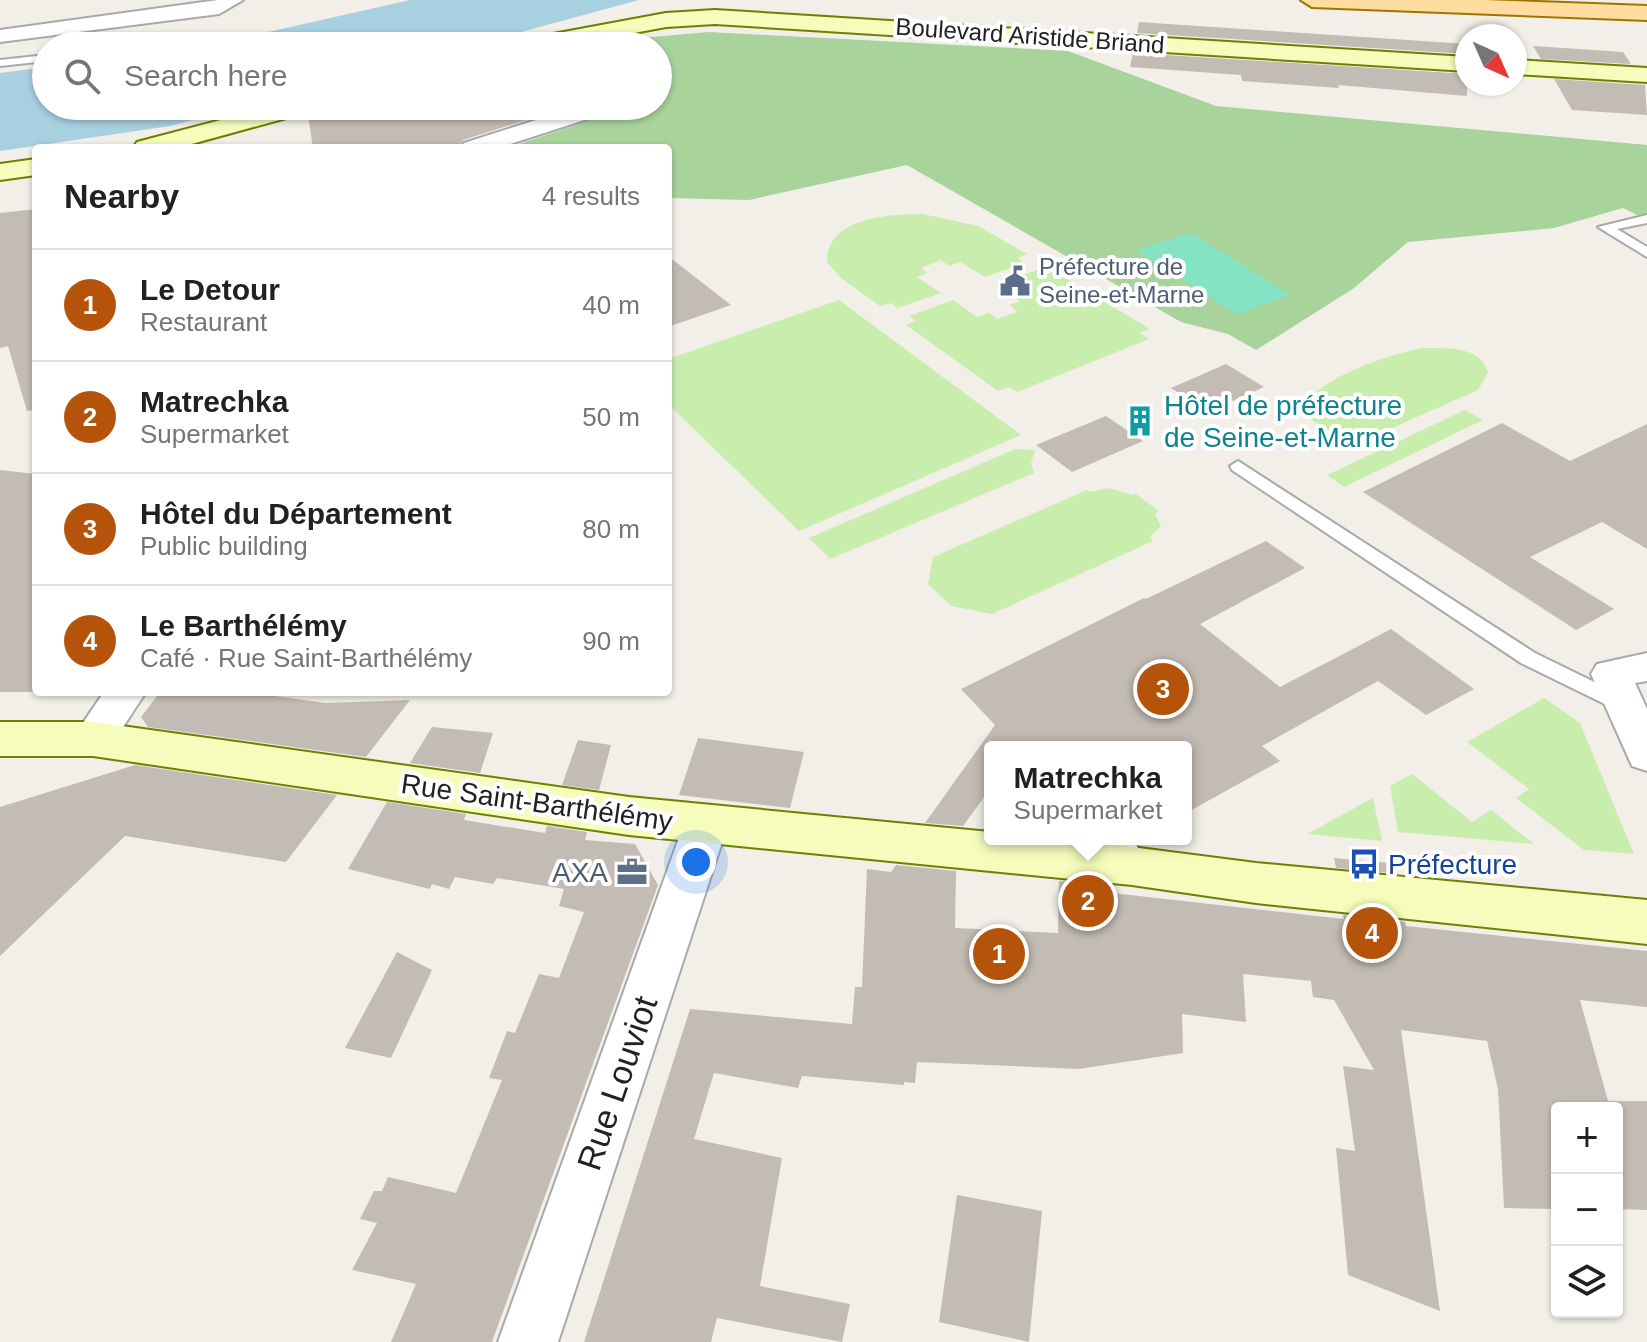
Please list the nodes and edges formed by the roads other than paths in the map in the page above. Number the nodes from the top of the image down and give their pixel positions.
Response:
1 (233, 0) edge
2 (692, 0) edge
3 (1312, 0) edge
4 (1510, 0) edge
5 (1647, 3) edge
6 (751, 9) edge
7 (1647, 13) edge
8 (593, 32) joint
9 (0, 36) edge
10 (32, 60) edge
11 (0, 63) edge
12 (1455, 63) edge
13 (1527, 68) edge
14 (1647, 75) edge
15 (251, 120) edge
16 (560, 120) edge
17 (161, 144) edge
18 (485, 144) edge
19 (32, 168) edge
20 (0, 172) edge
21 (1647, 219) edge
22 (1647, 253) edge
23 (1238, 466) dead end
24 (1647, 667) edge
25 (123, 696) edge
26 (1626, 706) junction
27 (0, 739) edge
28 (93, 739) junction
29 (1647, 755) edge
30 (706, 824) junction
31 (984, 842) edge
32 (1022, 845) edge
33 (1128, 852) edge
34 (1647, 922) edge
35 (528, 1342) edge

1 - 9 street
2 - 8 street
3 - 7 main road
4 - 5 main road
6 - 8 street, Boulevard Aristide Briand
6 - 12 street, Boulevard Aristide Briand
10 - 11 lane
13 - 14 street
15 - 17 street
16 - 18 street
19 - 20 street
21 - 22 lane
23 - 26 lane
24 - 26 street
25 - 28 street
26 - 29 street
27 - 28 street, Rue Saint-Barthélémy
28 - 30 street, Rue Saint-Barthélémy
30 - 31 street, Rue Saint-Barthélémy
30 - 35 street, Rue Louviot
32 - 33 street, Rue Saint-Barthélémy
33 - 34 street, Rue Saint-Barthélémy

